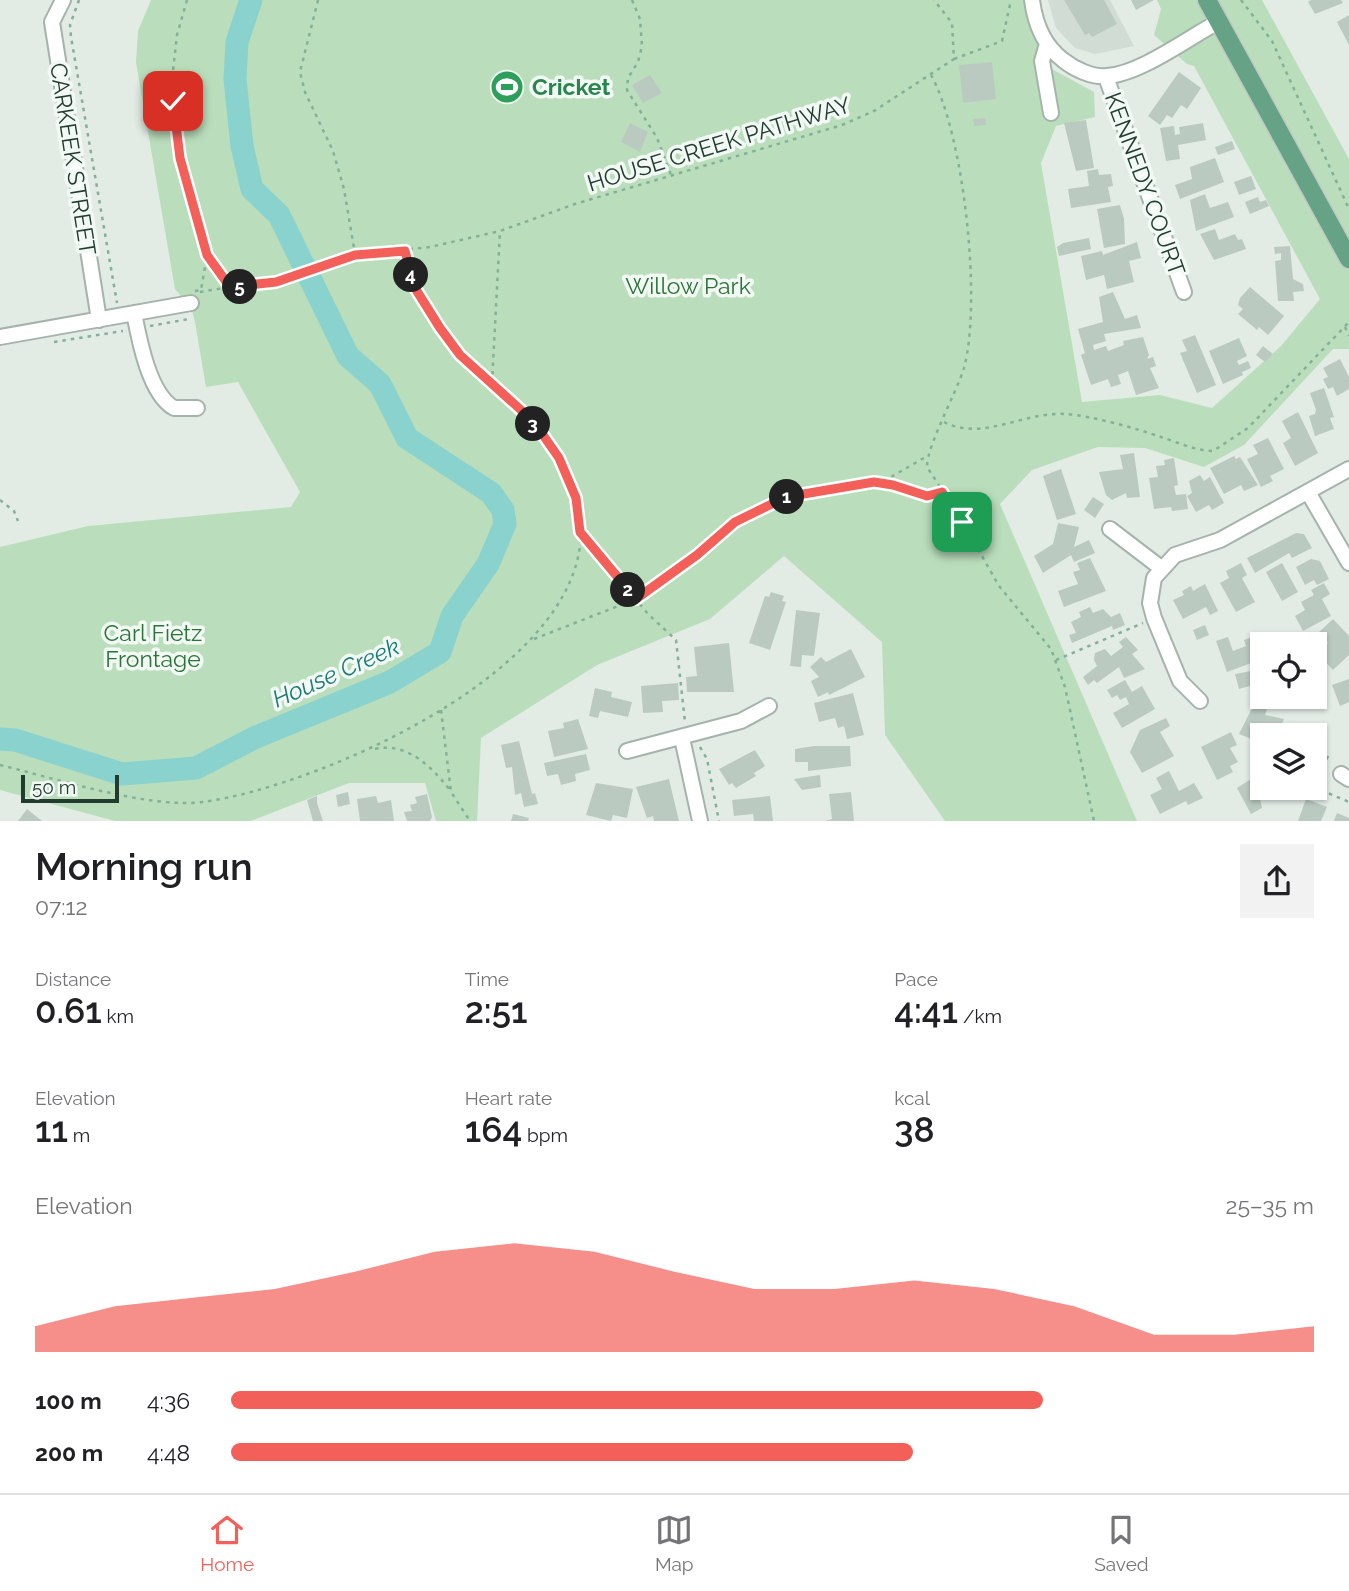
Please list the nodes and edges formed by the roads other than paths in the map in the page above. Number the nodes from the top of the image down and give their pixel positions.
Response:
1 (62, 0) edge
2 (1032, 0) edge
3 (1206, 0) edge
4 (1218, 22) junction
5 (1047, 44) junction
6 (1105, 77) junction
7 (1051, 113) dead end
8 (1349, 259) edge
9 (1184, 292) dead end
10 (191, 303) road end
11 (134, 313) junction
12 (99, 320) junction
13 (0, 337) edge
14 (197, 408) dead end
15 (1349, 469) edge
16 (1308, 492) junction
17 (1110, 529) dead end
18 (1349, 563) edge
19 (1161, 568) junction
20 (1200, 701) dead end
21 (769, 706) dead end
22 (688, 736) junction
23 (627, 751) dead end
24 (700, 821) edge

1 - 12 street, CARKEEK STREET
2 - 5 street
3 - 4 main road
4 - 6 street, KENNEDY COURT
4 - 8 main road
5 - 6 street, KENNEDY COURT
5 - 7 street
6 - 9 street, KENNEDY COURT
10 - 11 street
11 - 12 street
11 - 14 street
12 - 13 street
15 - 16 street
16 - 18 street
16 - 19 street
17 - 19 street
19 - 20 street
21 - 22 street
22 - 23 street
22 - 24 street

